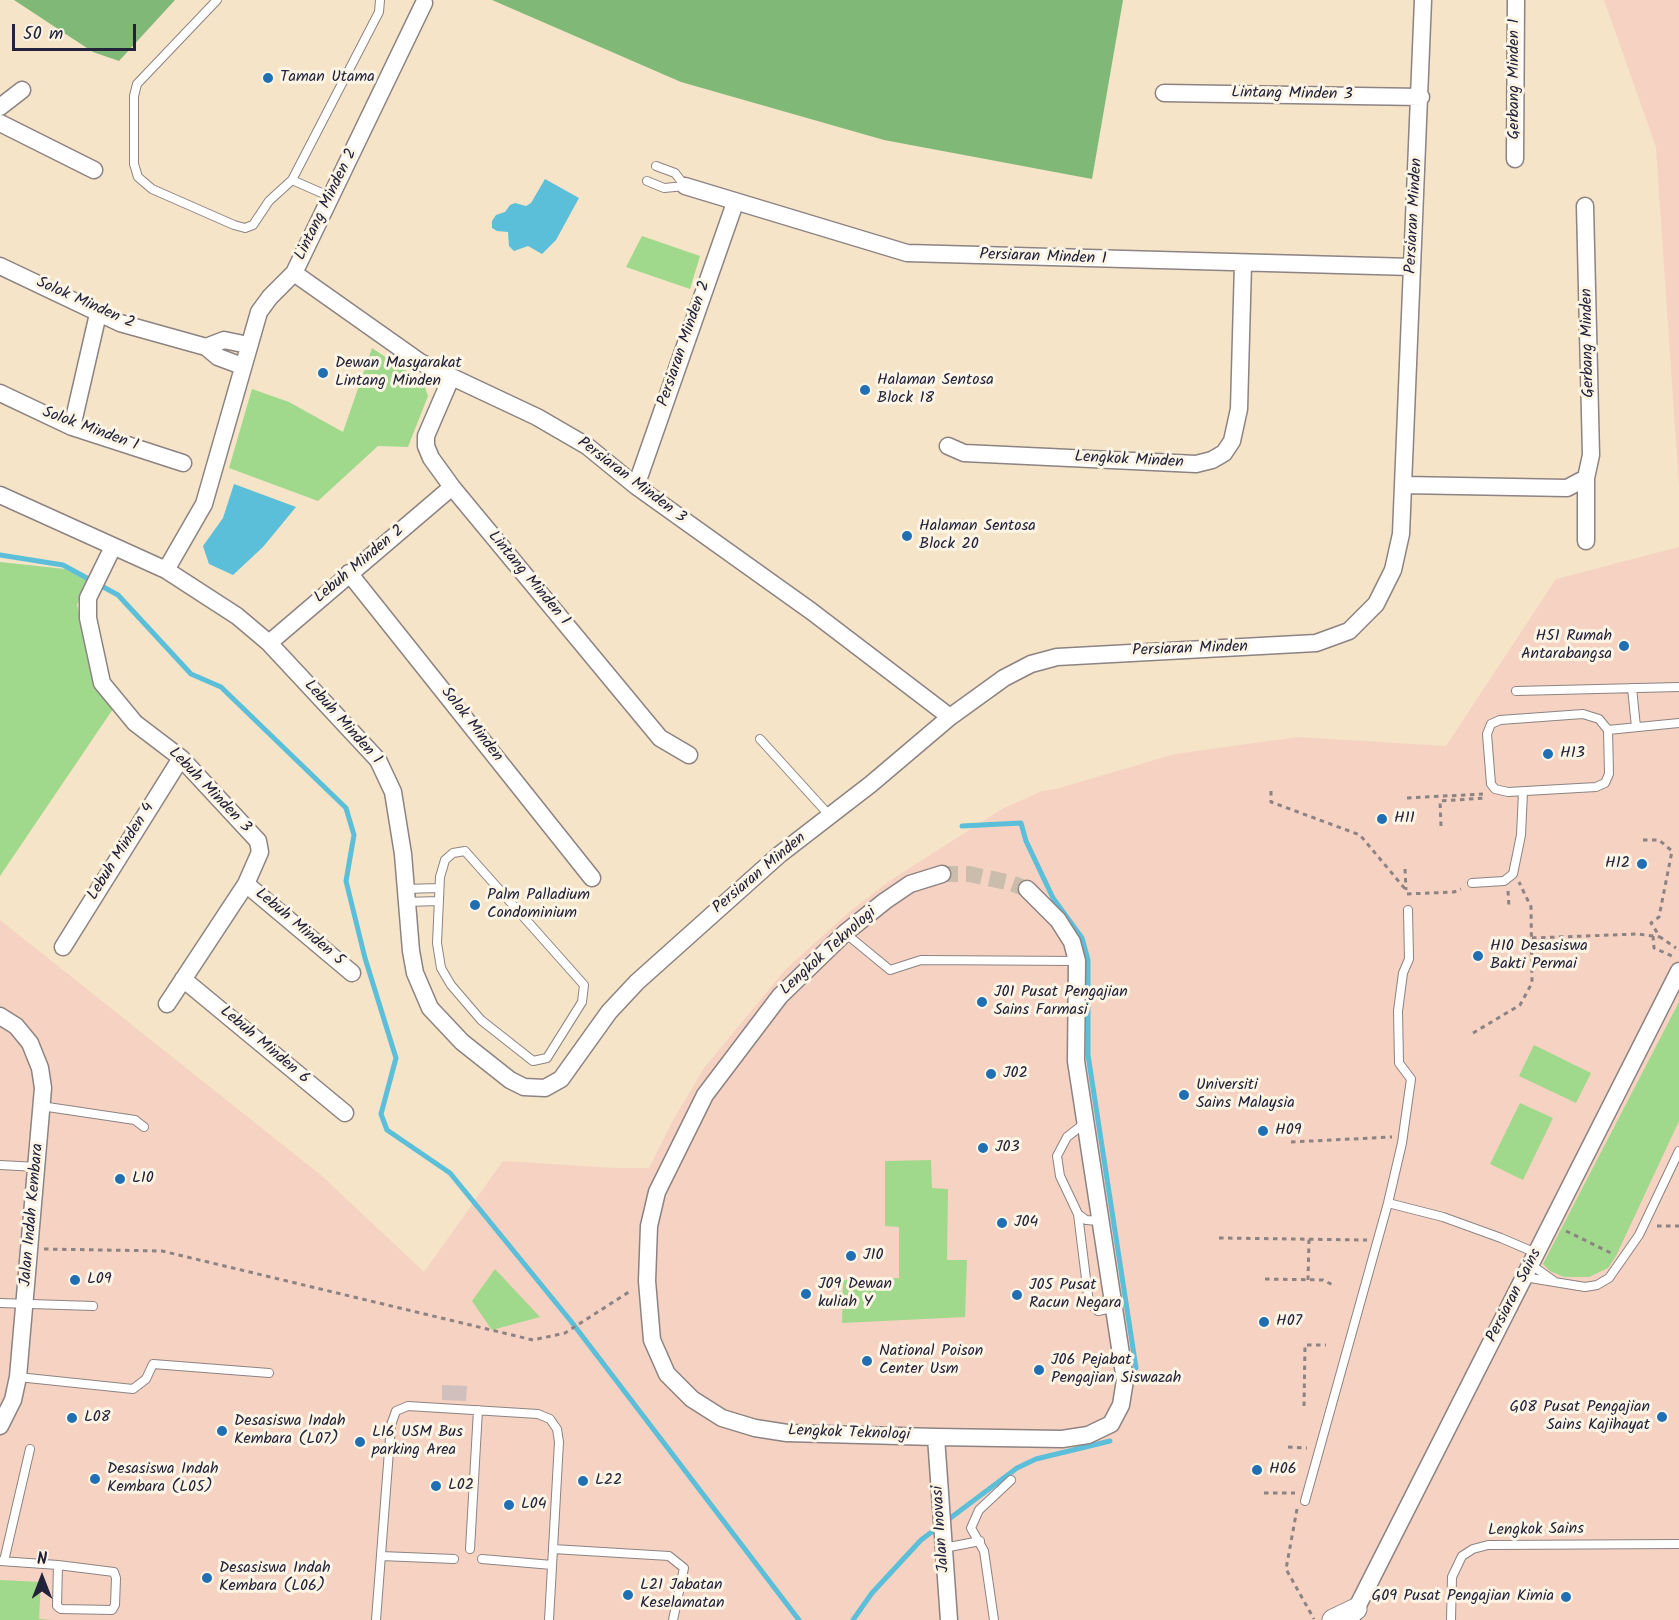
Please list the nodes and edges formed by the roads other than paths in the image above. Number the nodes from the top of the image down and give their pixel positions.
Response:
1 (217, 0) edge
2 (380, 0) edge
3 (1423, 0) edge
4 (1516, 0) edge
5 (424, 3) dead end
6 (22, 90) dead end
7 (1164, 93) dead end
8 (1420, 97) junction
9 (0, 107) edge
10 (0, 123) edge
11 (1515, 159) dead end
12 (656, 166) dead end
13 (94, 170) dead end
14 (292, 180) junction
15 (647, 181) dead end
16 (684, 186) junction
17 (331, 197) junction
18 (735, 203) junction
19 (1585, 206) dead end
20 (1243, 264) junction
21 (0, 266) edge
22 (1412, 267) junction
23 (294, 273) junction
24 (98, 314) junction
25 (248, 345) junction
26 (206, 347) junction
27 (242, 366) junction
28 (451, 378) junction
29 (0, 393) edge
30 (72, 427) junction
31 (948, 446) dead end
32 (183, 463) dead end
33 (1586, 478) junction
34 (1404, 485) junction
35 (636, 486) junction
36 (452, 487) junction
37 (0, 495) edge
38 (1586, 541) dead end
39 (110, 554) junction
40 (166, 570) junction
41 (349, 573) junction
42 (269, 643) junction
43 (1679, 687) edge
44 (1632, 688) junction
45 (1516, 691) dead end
46 (950, 717) junction
47 (1679, 723) edge
48 (1636, 727) junction
49 (1608, 730) junction
50 (760, 739) dead end
51 (690, 755) dead end
52 (181, 758) junction
53 (1523, 792) junction
54 (830, 816) junction
55 (942, 874) tunnel mouth
56 (592, 878) dead end
57 (1472, 883) road end
58 (246, 884) junction
59 (438, 888) junction
60 (1027, 889) tunnel mouth
61 (406, 896) junction
62 (438, 901) junction
63 (1408, 910) road end
64 (845, 933) junction
65 (63, 947) dead end
66 (1077, 961) junction
67 (1675, 964) edge
68 (352, 973) dead end
69 (183, 979) junction
70 (167, 1004) dead end
71 (0, 1016) edge
72 (545, 1088) joint
73 (41, 1106) junction
74 (345, 1113) dead end
75 (1085, 1122) junction
76 (144, 1127) dead end
77 (1679, 1151) edge
78 (0, 1165) edge
79 (37, 1167) junction
80 (1388, 1203) junction
81 (1078, 1215) junction
82 (1099, 1221) junction
83 (1530, 1265) junction
84 (1557, 1283) junction
85 (26, 1302) junction
86 (0, 1303) edge
87 (93, 1306) dead end
88 (1113, 1308) junction
89 (269, 1373) dead end
90 (18, 1377) junction
91 (478, 1410) junction
92 (0, 1426) edge
93 (936, 1437) junction
94 (30, 1449) dead end
95 (1011, 1480) dead end
96 (1305, 1502) road end
97 (944, 1542) junction
98 (980, 1542) junction
99 (1679, 1544) edge
100 (553, 1549) junction
101 (470, 1550) dead end
102 (381, 1556) junction
103 (454, 1559) dead end
104 (482, 1559) dead end
105 (2, 1561) edge
106 (57, 1565) junction
107 (552, 1565) junction
108 (1353, 1615) edge
109 (376, 1620) edge
110 (549, 1620) edge
111 (673, 1620) edge
112 (949, 1620) edge
113 (994, 1620) edge
114 (1333, 1620) edge
115 (1451, 1620) edge

1 - 14 lane
2 - 14 lane
3 - 8 street, Persiaran Minden
4 - 11 street, Gerbang Minden 1
5 - 17 street, Lintang Minden 2
6 - 9 street
7 - 8 street, Lintang Minden 3
8 - 22 street, Persiaran Minden
10 - 13 street
12 - 16 lane
14 - 17 lane
15 - 16 lane
16 - 18 street, Persiaran Minden 1
17 - 23 street, Lintang Minden 2
18 - 20 street, Persiaran Minden 1
18 - 35 street, Persiaran Minden 2
19 - 33 street, Gerbang Minden
20 - 22 street, Persiaran Minden 1
20 - 31 street, Lengkok Minden
21 - 24 street, Solok Minden 2
22 - 34 street, Persiaran Minden
23 - 25 street, Lintang Minden 2
23 - 28 street, Persiaran Minden 3
24 - 26 street, Solok Minden 2
24 - 30 street
25 - 26 street, Solok Minden 2
25 - 27 street, Lintang Minden 2
26 - 27 street, Solok Minden 2
27 - 40 street, Lintang Minden 2
28 - 35 street, Persiaran Minden 3
28 - 36 street, Lintang Minden 1
29 - 30 street, Solok Minden 1
30 - 32 street, Solok Minden 1
33 - 34 street
33 - 38 street, Gerbang Minden
34 - 46 street, Persiaran Minden
35 - 46 street, Persiaran Minden 3
36 - 41 street, Lebuh Minden 2
36 - 51 street, Lintang Minden 1
37 - 39 street, Lebuh Minden 1
39 - 40 street, Lebuh Minden 1
39 - 52 street, Lebuh Minden 3
40 - 42 street, Lebuh Minden 1
41 - 42 street, Lebuh Minden 2
41 - 56 street, Solok Minden
42 - 61 street, Lebuh Minden 1
43 - 44 lane
44 - 45 lane
44 - 48 lane
46 - 54 street, Persiaran Minden
47 - 48 lane
48 - 49 lane
49 - 53 lane
49 - 53 lane
50 - 54 lane
52 - 58 street, Lebuh Minden 3
52 - 65 street, Lebuh Minden 4
53 - 57 lane
54 - 72 street, Persiaran Minden
55 - 64 street, Lengkok Teknologi
58 - 68 street, Lebuh Minden 5
58 - 69 street, Lebuh Minden 3
59 - 61 lane
59 - 62 lane
59 - 62 lane
60 - 66 street, Lengkok Teknologi
61 - 62 lane
61 - 72 street, Lebuh Minden 1
63 - 80 lane
64 - 66 lane
64 - 93 street, Lengkok Teknologi
66 - 75 street, Lengkok Teknologi
67 - 83 street, Persiaran Sains
69 - 70 street, Lebuh Minden 3
69 - 74 street, Lebuh Minden 6
71 - 73 street, Jalan Indah Kembara
73 - 76 lane
73 - 79 street, Jalan Indah Kembara
75 - 81 lane
75 - 82 street, Lengkok Teknologi
77 - 84 lane
78 - 79 lane
79 - 85 street, Jalan Indah Kembara
80 - 83 lane
80 - 96 lane
81 - 82 lane
81 - 88 lane
82 - 88 street, Lengkok Teknologi
83 - 84 lane
83 - 84 lane
83 - 108 street, Persiaran Sains
85 - 86 lane
85 - 87 lane
85 - 90 street, Jalan Indah Kembara
88 - 93 street, Lengkok Teknologi
89 - 90 lane
90 - 92 street, Jalan Indah Kembara
91 - 100 lane
91 - 101 lane
91 - 102 lane
93 - 97 street, Jalan Inovasi
94 - 105 lane
95 - 98 lane
97 - 98 lane
97 - 112 street, Jalan Inovasi
98 - 113 lane
99 - 115 lane, Lengkok Sains
100 - 107 lane
100 - 111 lane
102 - 103 lane
102 - 109 lane
104 - 107 lane
105 - 106 lane
106 - 106 lane
107 - 110 lane
108 - 114 street

